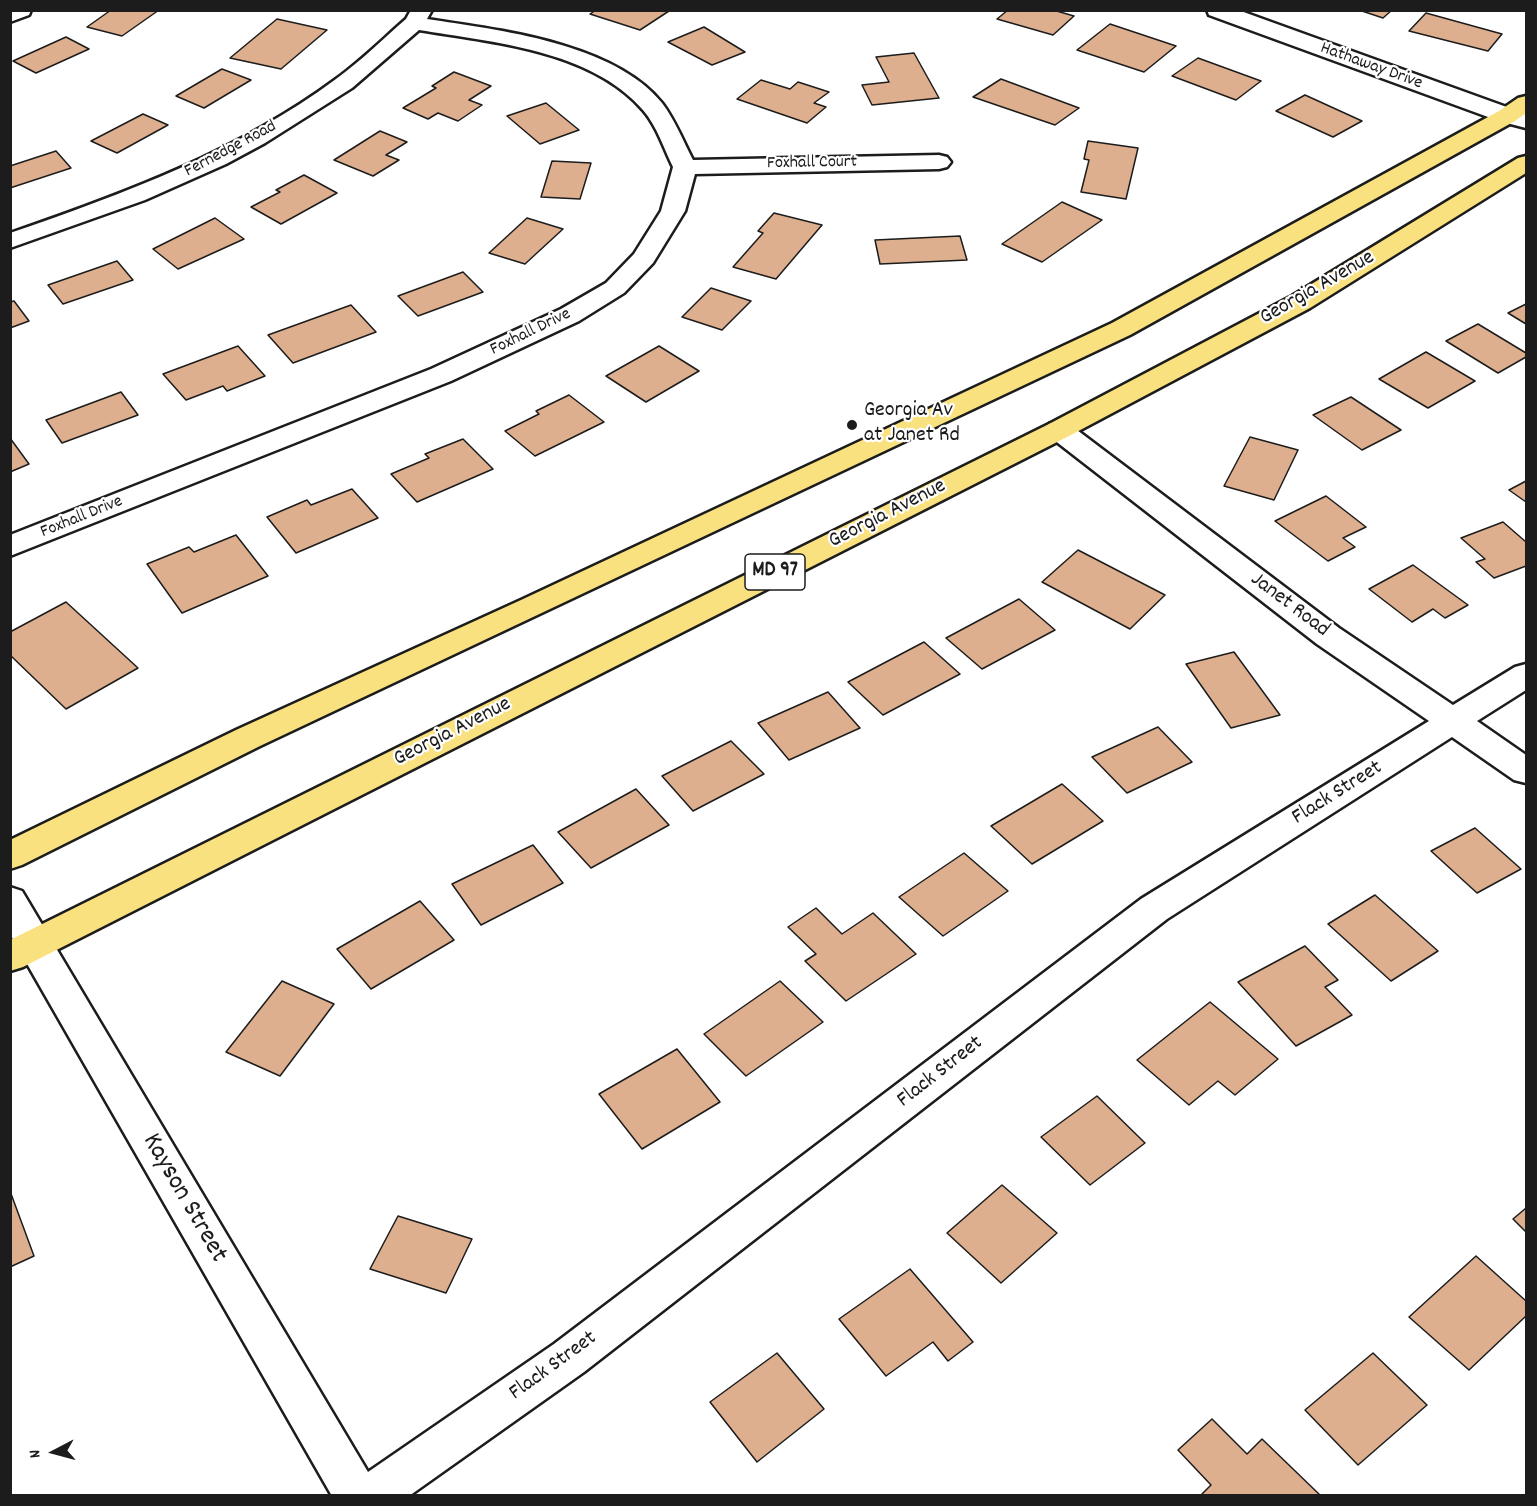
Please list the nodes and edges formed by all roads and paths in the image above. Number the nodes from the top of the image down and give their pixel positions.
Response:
1 (21, 10) edge
2 (1217, 10) edge
3 (10, 16) edge
4 (418, 17) edge
5 (1520, 114) edge
6 (939, 162) dead end
7 (1527, 163) edge
8 (685, 167) junction
9 (10, 241) edge
10 (1059, 429) junction
11 (10, 546) edge
12 (1527, 675) edge
13 (1453, 722) junction
14 (1527, 771) edge
15 (10, 856) edge
16 (10, 901) edge
17 (22, 951) edge
18 (357, 1496) edge
19 (371, 1496) edge

1 - 3 street
2 - 5 street, Hathaway Drive
4 - 8 street
4 - 9 street, Fernedge Road
5 - 15 main road
6 - 8 street, Foxhall Court
7 - 10 main road, Georgia Avenue / MD 97
8 - 11 street, Foxhall Drive
10 - 13 street, Janet Road
10 - 17 main road, Georgia Avenue / MD 97
12 - 13 street, Flack Street
13 - 14 street, Janet Road
13 - 19 street, Flack Street
16 - 17 street, Kayson Street
17 - 18 street, Kayson Street

